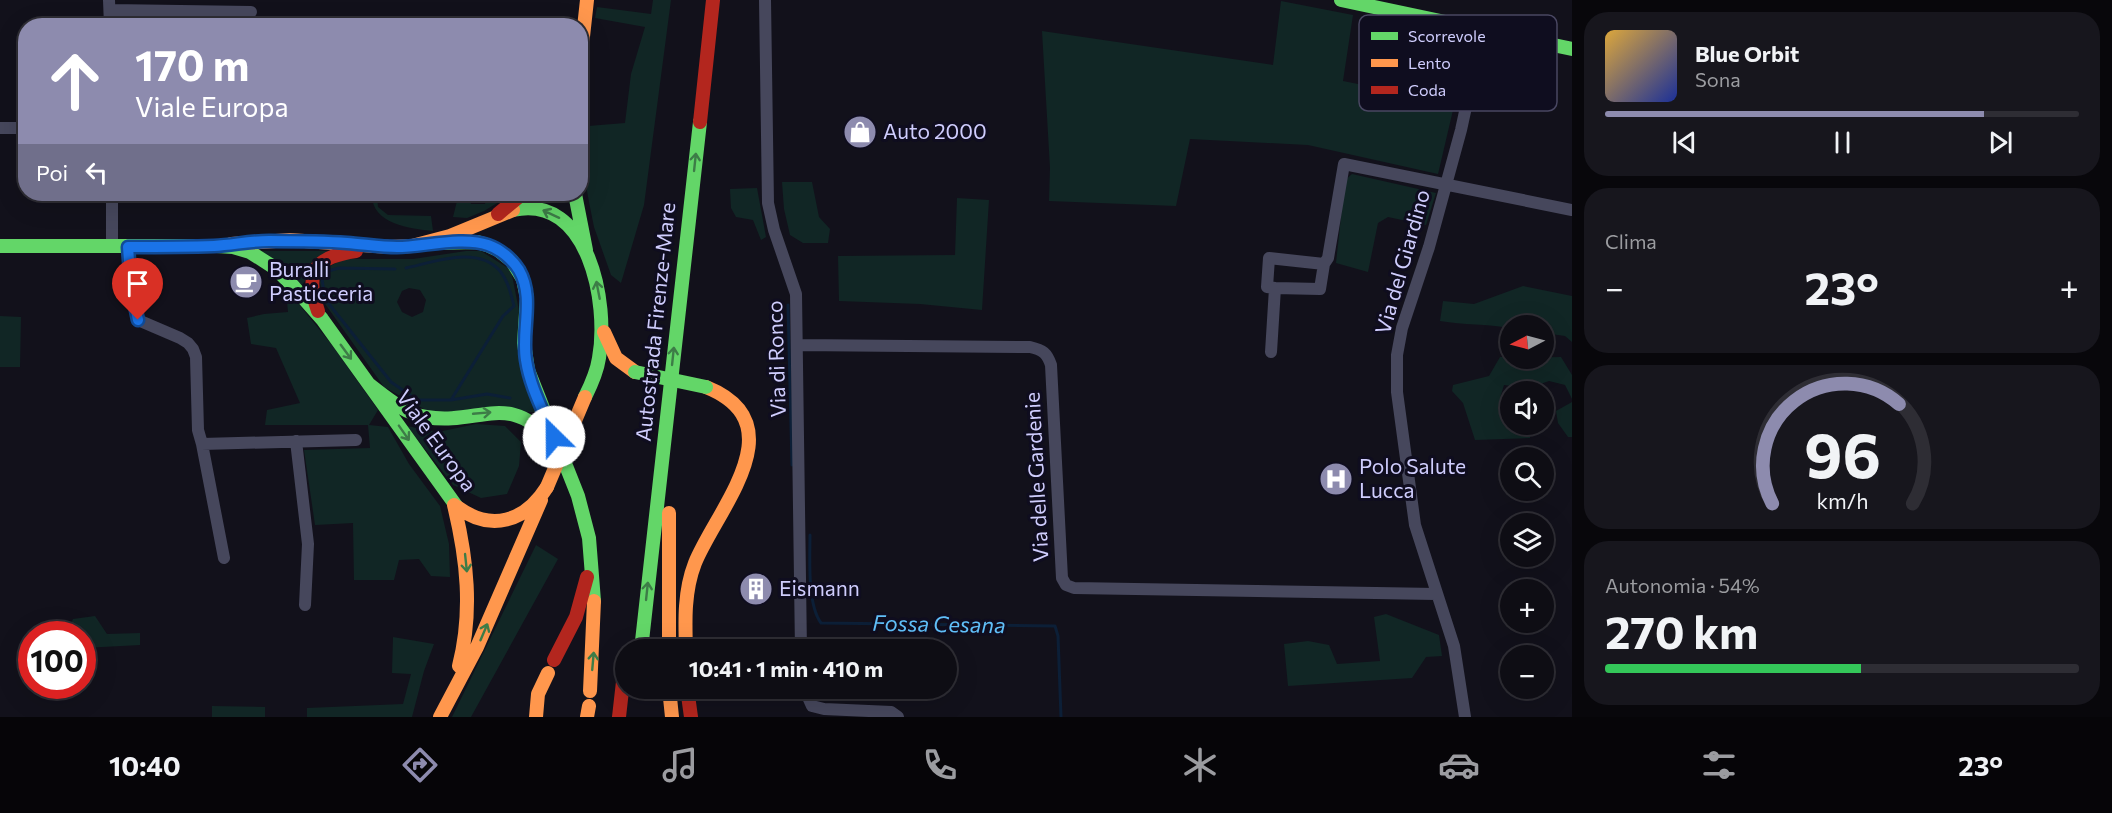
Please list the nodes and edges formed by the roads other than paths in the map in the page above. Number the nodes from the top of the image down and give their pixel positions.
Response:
1 (587, 0) edge
2 (713, 0) edge
3 (765, 0) edge
4 (1346, 0) edge
5 (110, 5) edge
6 (251, 12) dead end
7 (1416, 15) edge
8 (585, 18) edge
9 (1557, 46) edge
10 (1572, 49) edge
11 (1465, 111) edge
12 (0, 128) edge
13 (18, 128) edge
14 (1446, 184) junction
15 (112, 201) edge
16 (514, 201) edge
17 (576, 201) edge
18 (1572, 210) edge
19 (498, 214) junction
20 (431, 243) junction
21 (0, 246) edge
22 (217, 246) junction
23 (112, 247) junction
24 (128, 247) junction
25 (390, 247) junction
26 (587, 255) junction
27 (1324, 264) junction
28 (1275, 288) junction
29 (322, 319) junction
30 (602, 327) junction
31 (798, 345) junction
32 (1271, 352) dead end
33 (658, 364) dead end
34 (635, 372) junction
35 (370, 385) junction
36 (655, 387) dead end
37 (588, 392) junction
38 (669, 398) junction
39 (356, 440) dead end
40 (296, 441) junction
41 (202, 444) junction
42 (570, 474) junction
43 (545, 490) junction
44 (454, 506) junction
45 (224, 558) dead end
46 (591, 561) junction
47 (1436, 594) junction
48 (305, 605) dead end
49 (642, 639) edge
50 (669, 639) edge
51 (686, 639) edge
52 (801, 639) edge
53 (554, 660) dead end
54 (548, 673) dead end
55 (590, 692) dead end
56 (621, 699) edge
57 (670, 699) edge
58 (689, 699) edge
59 (809, 699) edge
60 (447, 703) junction
61 (440, 717) edge
62 (537, 717) edge
63 (619, 717) edge
64 (672, 717) edge
65 (691, 717) edge
66 (898, 717) edge
67 (1465, 717) edge

1 - 8 main road
38 -> 2 main road, Autostrada Firenze-Mare
3 - 31 street, Via di Ronco
4 - 7 main road
5 - 6 street
9 - 10 main road
11 - 14 street, Via del Giardino
12 - 13 street
14 - 18 street
14 - 27 street
14 - 47 street, Via del Giardino
15 - 23 street
16 - 19 main road, Viale Europa
17 - 26 main road, Viale Europa
19 - 20 main road, Viale Europa
26 -> 19 main road, Viale Europa
20 - 25 main road, Viale Europa
20 - 42 main road
21 - 23 main road, Viale Europa
22 - 24 main road, Viale Europa
22 - 25 main road, Viale Europa
22 - 29 main road, Viale Europa
23 - 24 main road, Viale Europa
24 - 41 street
25 - 29 main road, Viale Europa
30 -> 26 main road, Viale Europa
27 - 28 street
27 - 28 street
28 - 32 street
29 -> 35 main road, Viale Europa
30 - 34 main road
30 - 37 main road, Viale Europa
31 - 47 street, Via delle Gardenie
31 - 52 street, Via di Ronco
33 - 36 main road, Autostrada Firenze-Mare
34 - 37 main road
34 - 51 main road, bridge
35 -> 42 main road
35 -> 44 main road, Viale Europa
37 - 43 main road, Viale Europa, bridge
49 -> 38 main road, Autostrada Firenze-Mare
38 - 50 main road
39 - 40 street
40 - 41 street
40 - 48 street
41 - 45 street
42 - 46 main road
43 - 44 main road, Viale Europa
60 -> 43 main road
44 -> 60 main road
46 - 53 main road
55 -> 46 main road
47 - 67 street, Via del Giardino
54 - 62 main road
56 - 63 main road
57 - 64 main road
58 - 65 main road
59 - 66 street
60 - 61 main road

